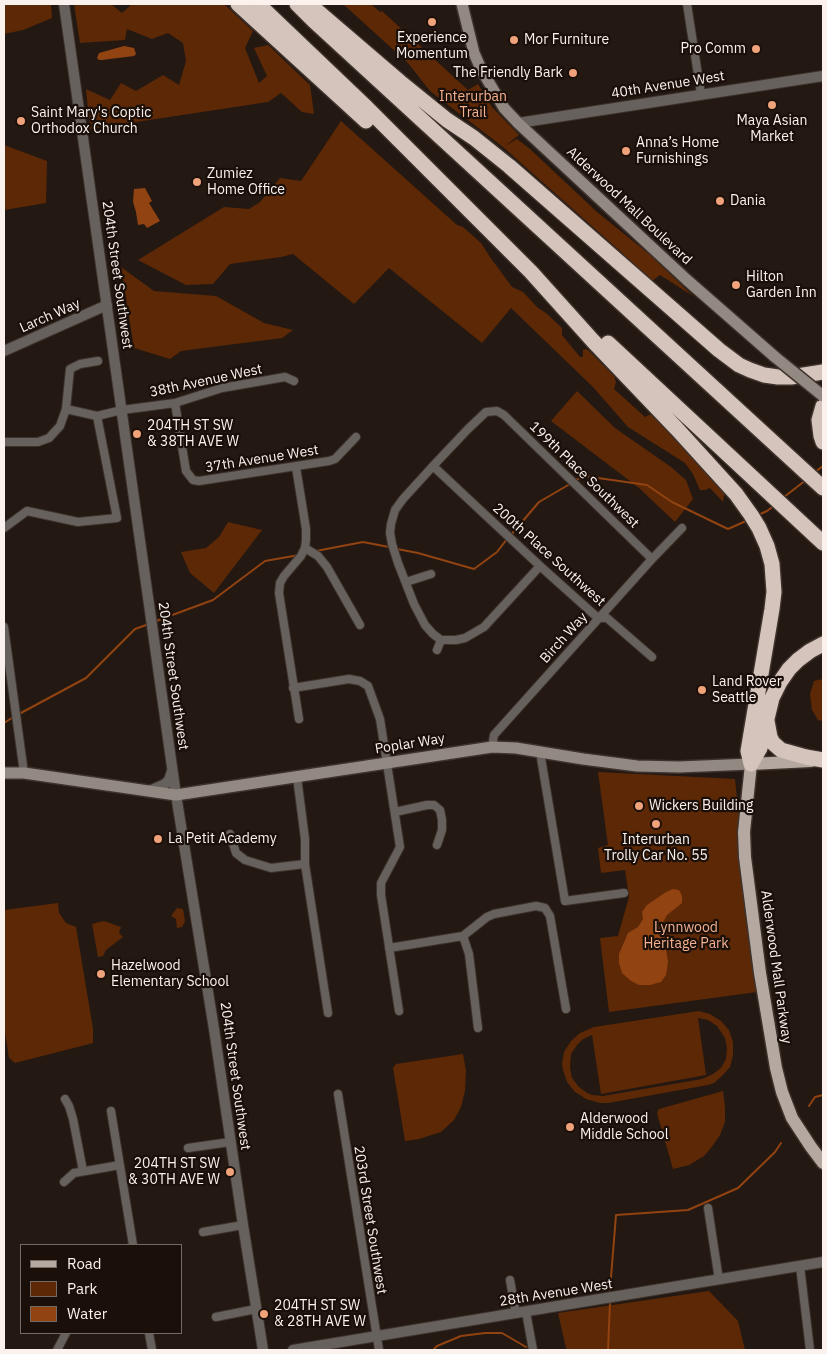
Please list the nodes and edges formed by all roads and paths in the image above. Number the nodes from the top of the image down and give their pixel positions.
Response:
1 (64, 4) edge
2 (238, 4) edge
3 (258, 4) edge
4 (283, 4) edge
5 (297, 4) edge
6 (309, 4) edge
7 (462, 4) edge
8 (687, 4) edge
9 (313, 20) junction
10 (823, 76) edge
11 (701, 94) junction
12 (518, 123) junction
13 (531, 272) junction
14 (108, 306) junction
15 (4, 351) edge
16 (98, 361) dead end
17 (823, 372) edge
18 (294, 381) dead end
19 (823, 396) edge
20 (175, 403) junction
21 (823, 406) edge
22 (66, 409) junction
23 (122, 410) junction
24 (97, 416) junction
25 (356, 437) dead end
26 (4, 442) edge
27 (823, 442) edge
28 (433, 466) junction
29 (296, 467) junction
30 (823, 488) edge
31 (5, 524) edge
32 (682, 528) dead end
33 (823, 543) edge
34 (305, 548) junction
35 (652, 559) junction
36 (540, 566) junction
37 (431, 574) dead end
38 (406, 582) junction
39 (598, 618) junction
40 (360, 625) dead end
41 (4, 627) edge
42 (441, 640) junction
43 (823, 644) edge
44 (437, 650) dead end
45 (652, 657) dead end
46 (293, 688) junction
47 (299, 720) dead end
48 (766, 720) junction
49 (492, 747) junction
50 (540, 752) junction
51 (823, 760) edge
52 (388, 763) junction
53 (751, 764) junction
54 (173, 770) junction
55 (4, 773) edge
56 (24, 774) junction
57 (297, 777) junction
58 (149, 791) junction
59 (176, 795) junction
60 (395, 812) junction
61 (230, 834) dead end
62 (437, 845) dead end
63 (305, 864) junction
64 (624, 893) dead end
65 (463, 936) junction
66 (389, 948) junction
67 (566, 1009) dead end
68 (398, 1011) dead end
69 (328, 1013) dead end
70 (478, 1028) dead end
71 (338, 1094) dead end
72 (65, 1099) dead end
73 (111, 1111) dead end
74 (230, 1142) junction
75 (188, 1148) dead end
76 (823, 1163) edge
77 (120, 1165) junction
78 (83, 1171) junction
79 (64, 1182) dead end
80 (708, 1208) dead end
81 (243, 1225) junction
82 (203, 1232) dead end
83 (133, 1244) edge
84 (823, 1262) edge
85 (800, 1266) junction
86 (510, 1280) dead end
87 (719, 1280) junction
88 (256, 1310) junction
89 (521, 1313) junction
90 (216, 1317) dead end
91 (65, 1334) edge
92 (149, 1334) edge
93 (376, 1336) junction
94 (57, 1350) edge
95 (152, 1350) edge
96 (263, 1350) edge
97 (293, 1350) edge
98 (378, 1350) edge
99 (532, 1350) edge
100 (810, 1350) edge

1 - 14 street, 204th Street Southwest
2 - 13 highway
3 - 13 highway
4 - 9 highway
5 - 9 highway
6 - 17 highway
7 - 12 main road, Alderwood Mall Boulevard
8 - 11 street
9 - 30 highway
10 - 11 street, 40th Avenue West
11 - 12 street, 40th Avenue West
12 - 19 main road, Alderwood Mall Boulevard, bridge
13 - 33 highway
13 - 53 highway
14 - 15 street, Larch Way
14 - 23 street, 204th Street Southwest
16 - 22 street
18 - 20 street, 38th Avenue West
20 - 23 street, 38th Avenue West
20 - 29 street, 37th Avenue West
21 - 27 highway
22 - 24 street
22 - 26 street
23 - 24 street, 38th Avenue West
23 - 54 street, 204th Street Southwest
24 - 31 street
25 - 29 street, 37th Avenue West
28 - 35 street, 199th Place Southwest
28 - 36 street, 200th Place Southwest
28 - 38 street
29 - 34 street
32 - 35 street, Birch Way
34 - 40 street
34 - 46 street
35 - 39 street, Birch Way
36 - 39 street, 200th Place Southwest
36 - 42 street
37 - 38 street
38 - 42 street
39 - 45 street, 200th Place Southwest
39 - 49 street, Birch Way
41 - 56 street
42 - 44 street
43 - 48 highway
46 - 47 street
46 - 52 street
48 - 51 highway
48 - 53 highway
49 - 50 main road, Poplar Way
49 - 52 main road, Poplar Way
50 - 53 main road, Poplar Way
50 - 64 street
51 - 53 main road, Poplar Way
52 - 57 main road, Poplar Way
52 - 60 street
53 - 76 main road, Alderwood Mall Parkway
54 - 58 street
54 - 59 street, 204th Street Southwest
55 - 56 main road, Poplar Way
56 - 58 main road, Poplar Way
57 - 59 main road, Poplar Way
57 - 63 street
58 - 59 main road, Poplar Way
59 - 74 street, 204th Street Southwest
60 - 62 street
60 - 66 street
61 - 63 street
63 - 69 street
65 - 66 street
65 - 67 street
65 - 70 street
66 - 68 street
71 - 93 street, 203rd Street Southwest
72 - 78 street
73 - 77 street
74 - 75 street
74 - 81 street, 204th Street Southwest
77 - 78 street
77 - 83 street
78 - 79 street
80 - 87 street
81 - 82 street
81 - 88 street, 204th Street Southwest
84 - 85 street, 28th Avenue West
85 - 87 street, 28th Avenue West
85 - 100 street
86 - 89 street
87 - 89 street, 28th Avenue West
88 - 90 street
88 - 96 street, 204th Street Southwest
89 - 93 street, 28th Avenue West
89 - 99 street
91 - 94 street
92 - 95 street
93 - 97 street, 28th Avenue West
93 - 98 street, 203rd Street Southwest

